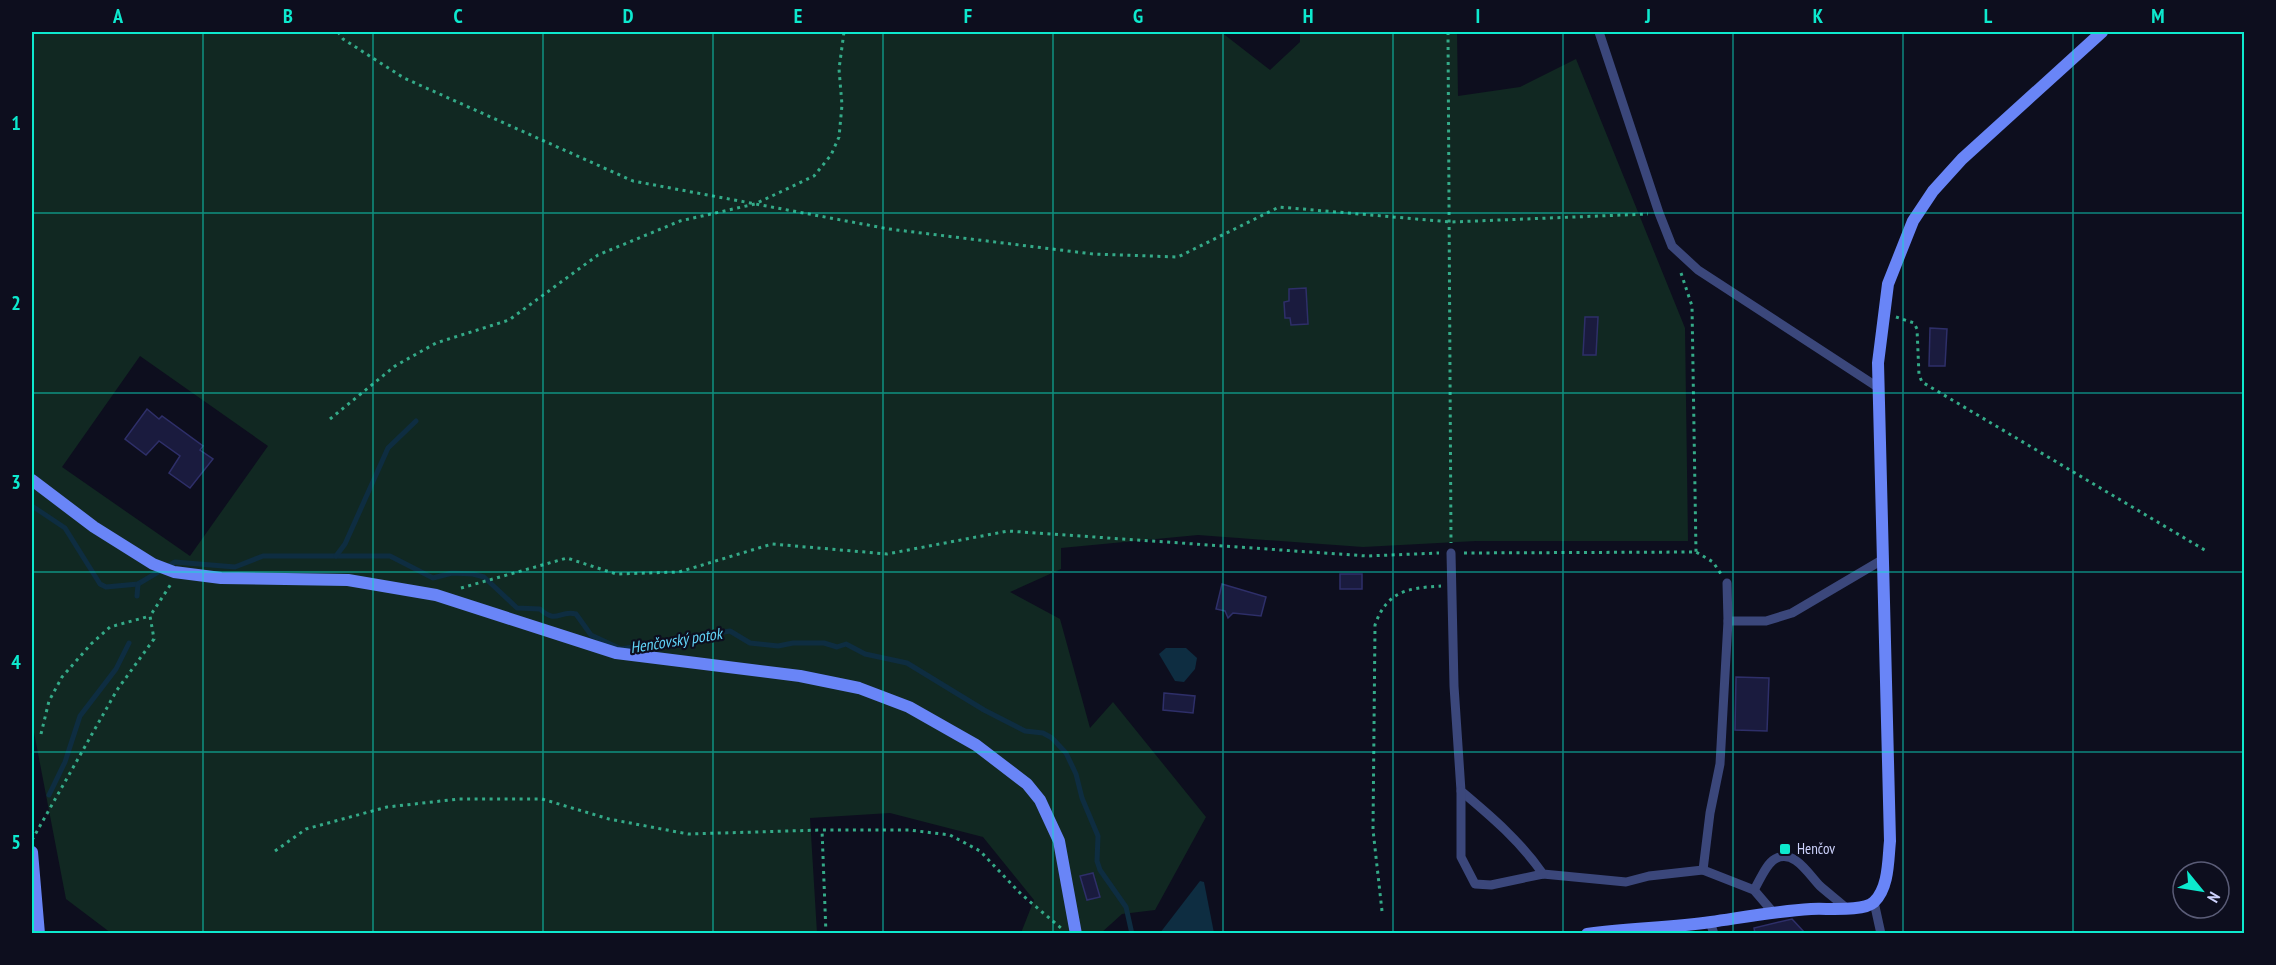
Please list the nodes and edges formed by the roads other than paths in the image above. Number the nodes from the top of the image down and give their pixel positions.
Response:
1 (1599, 32) edge
2 (2102, 32) edge
3 (1880, 388) junction
4 (32, 480) edge
5 (1451, 553) road end
6 (1882, 560) junction
7 (1727, 583) road end
8 (1728, 621) junction
9 (1461, 791) junction
10 (32, 852) edge
11 (1703, 870) junction
12 (1543, 874) junction
13 (1754, 890) junction
14 (1874, 902) junction
15 (1845, 907) junction
16 (1772, 911) junction
17 (39, 928) edge
18 (1712, 928) edge
19 (1076, 933) edge
20 (1587, 933) edge
21 (1881, 933) edge

1 - 3 lane
2 - 3 street
3 - 6 street
4 - 19 street
5 - 9 lane
6 - 8 lane
6 - 14 street
7 - 8 lane
8 - 11 lane
9 - 12 lane
9 - 12 lane
10 - 17 street
11 - 12 lane
11 - 13 lane
13 - 15 lane
13 - 16 lane
14 - 15 street
14 - 21 lane
15 - 16 street
16 - 18 street
18 - 20 street

